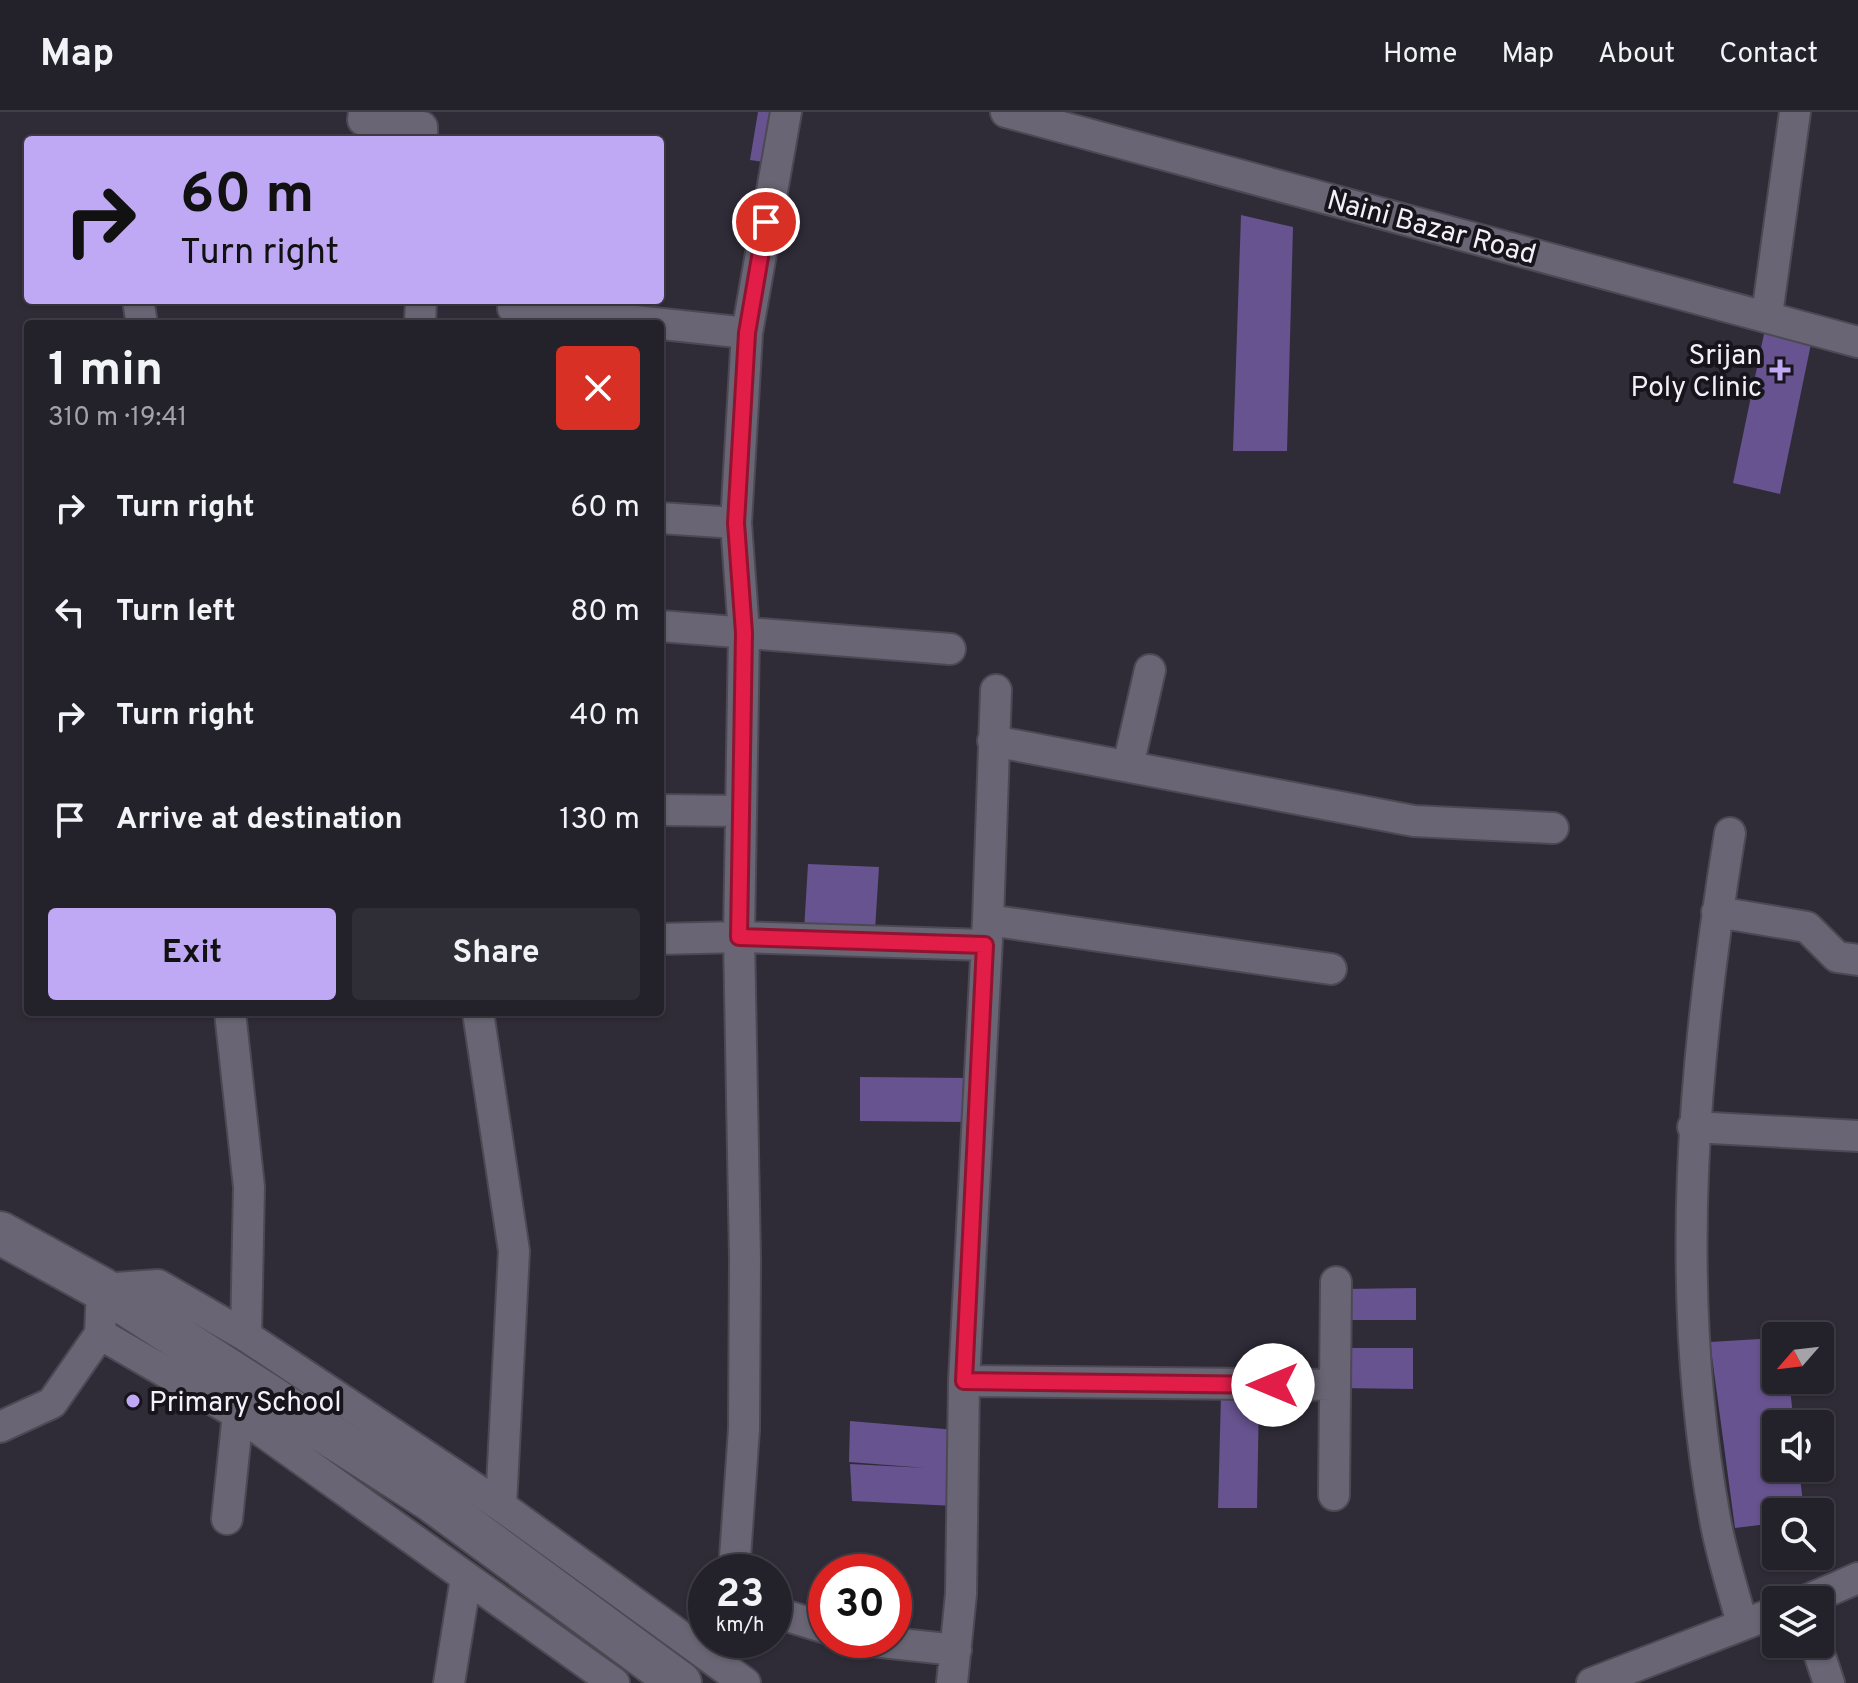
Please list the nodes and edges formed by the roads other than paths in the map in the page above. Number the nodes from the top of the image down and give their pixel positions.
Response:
1 (364, 112) edge
2 (786, 112) edge
3 (1006, 112) edge
4 (1795, 112) edge
5 (422, 136) edge
6 (513, 308) dead end
7 (1767, 315) junction
8 (625, 320) edge
9 (664, 324) edge
10 (747, 333) junction
11 (1858, 342) edge
12 (664, 518) edge
13 (736, 523) junction
14 (664, 626) edge
15 (744, 633) junction
16 (950, 649) dead end
17 (1150, 670) dead end
18 (996, 690) dead end
19 (993, 741) junction
20 (1128, 766) junction
21 (664, 810) edge
22 (741, 811) junction
23 (1553, 828) dead end
24 (1730, 833) dead end
25 (1717, 912) junction
26 (987, 932) junction
27 (739, 937) junction
28 (664, 939) edge
29 (1858, 960) edge
30 (1331, 969) dead end
31 (230, 1016) edge
32 (479, 1016) edge
33 (1693, 1127) junction
34 (1858, 1136) edge
35 (0, 1233) edge
36 (1336, 1282) dead end
37 (102, 1289) junction
38 (100, 1334) junction
39 (246, 1336) junction
40 (964, 1381) junction
41 (1335, 1385) junction
42 (238, 1414) junction
43 (0, 1427) edge
44 (1334, 1495) dead end
45 (501, 1506) junction
46 (227, 1519) dead end
47 (735, 1554) edge
48 (466, 1578) junction
49 (1858, 1578) edge
50 (1834, 1588) edge
51 (1762, 1617) edge
52 (1742, 1624) junction
53 (912, 1645) edge
54 (956, 1650) junction
55 (1821, 1658) edge
56 (449, 1683) edge
57 (614, 1683) edge
58 (680, 1683) edge
59 (745, 1683) edge
60 (952, 1683) edge
61 (1592, 1683) edge
62 (1829, 1683) edge

1 - 5 street
2 - 10 street
3 - 7 street, Naini Bazar Road
4 - 7 street
6 - 8 street
7 - 11 street, Naini Bazar Road
9 - 10 street
10 - 13 street
12 - 13 street
13 - 15 street
14 - 15 street
15 - 16 street
15 - 22 street
17 - 20 street
18 - 19 street
19 - 20 street
19 - 26 street
20 - 23 street
21 - 22 street
22 - 27 street
24 - 25 street
25 - 29 street
25 - 33 street
26 - 27 street
26 - 30 street
26 - 40 street
27 - 28 street
27 - 47 street
31 - 39 street
32 - 45 street
33 - 34 street
33 - 52 street
35 - 37 main road
36 - 41 street
37 - 38 street
37 - 39 street
37 - 58 main road
38 - 42 street
38 - 43 street
39 - 45 street
40 - 41 street
40 - 54 street
41 - 44 street
42 - 46 street
42 - 48 street
45 - 59 street
48 - 56 street
48 - 57 street
49 - 50 street
51 - 52 street
52 - 61 street
53 - 54 street
54 - 60 street
55 - 62 street

